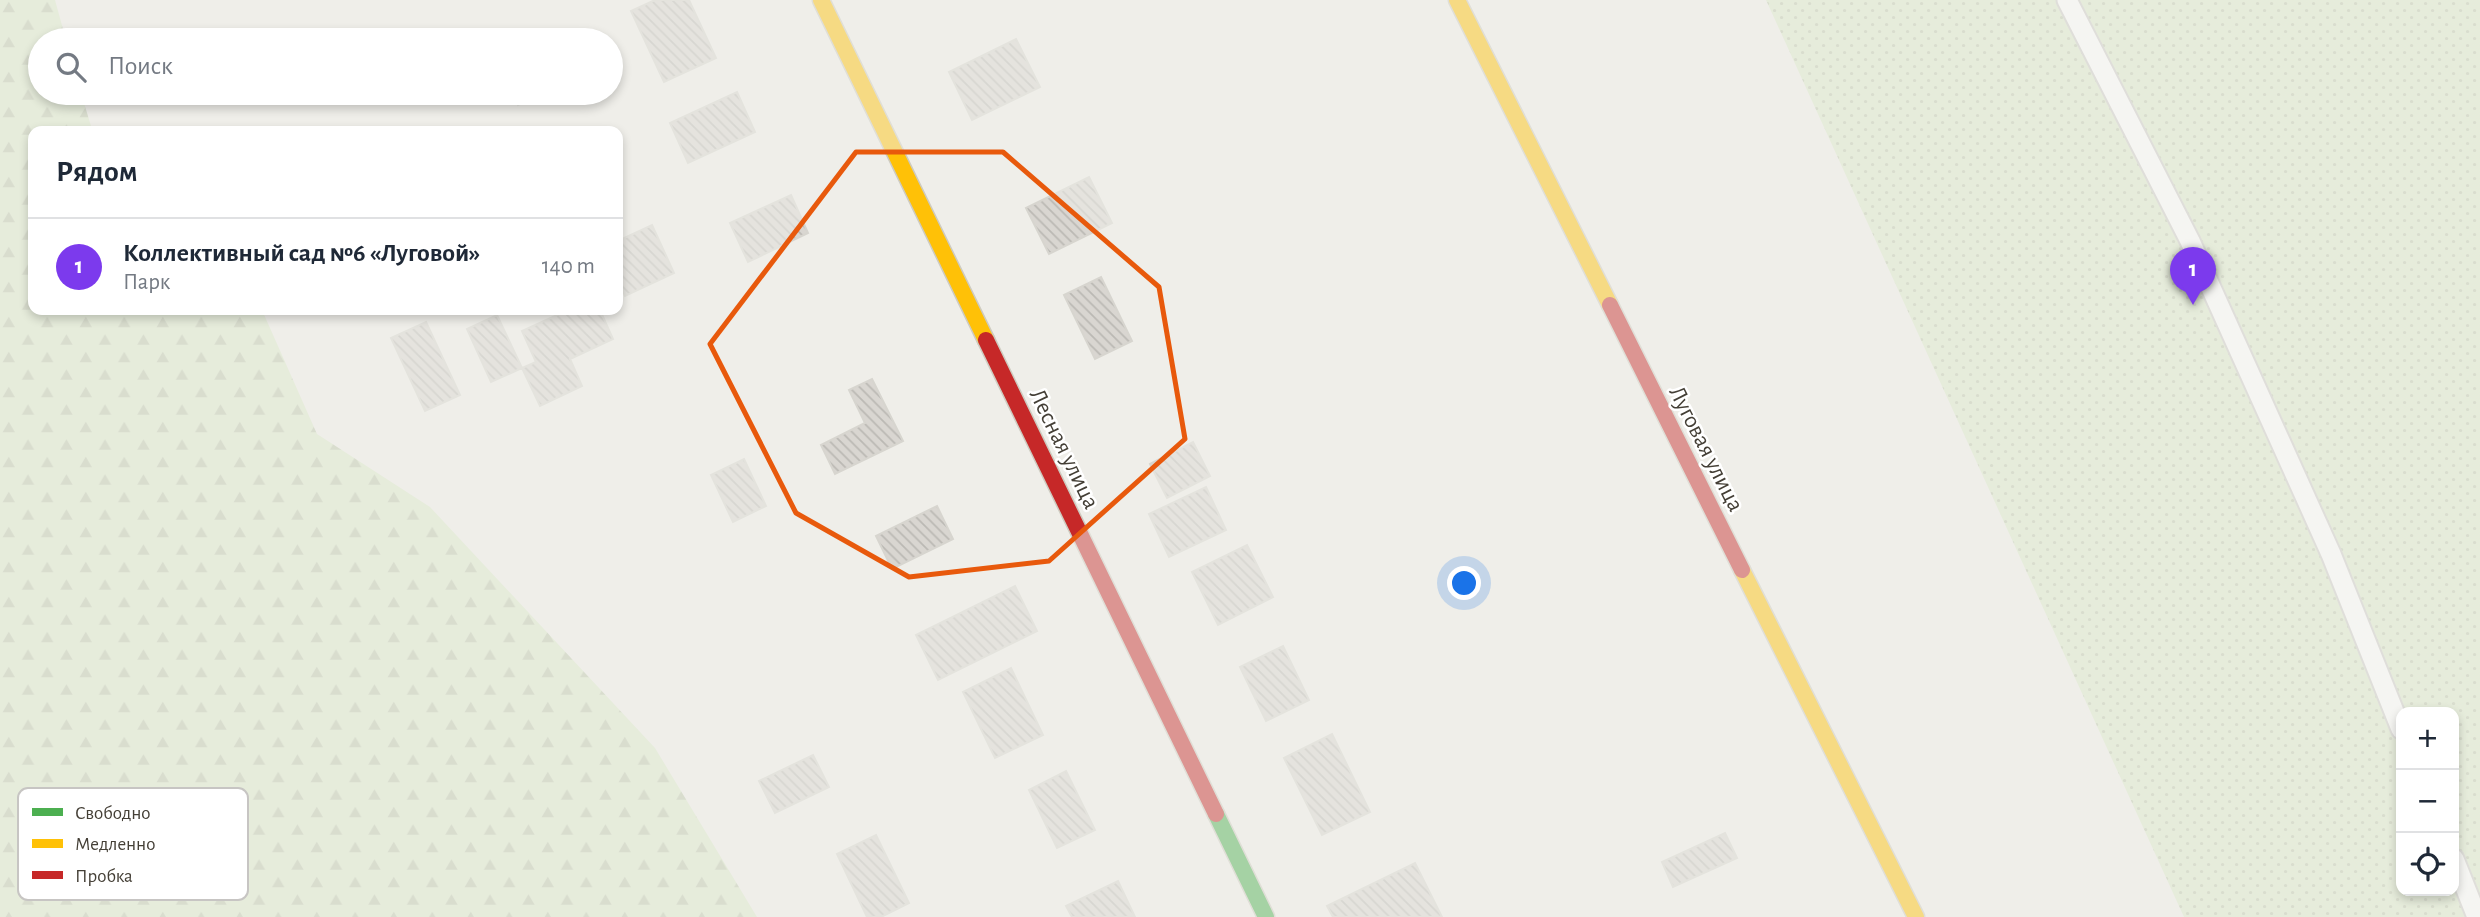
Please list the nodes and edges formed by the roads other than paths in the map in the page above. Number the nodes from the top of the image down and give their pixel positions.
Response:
1 (821, 0) edge
2 (1457, 0) edge
3 (2067, 0) edge
4 (2396, 716) edge
5 (2459, 872) edge
6 (1265, 917) edge
7 (1916, 917) edge
8 (2477, 917) edge

1 - 6 street, Лесная улица
2 - 7 street, Луговая улица
3 - 4 lane
5 - 8 lane

